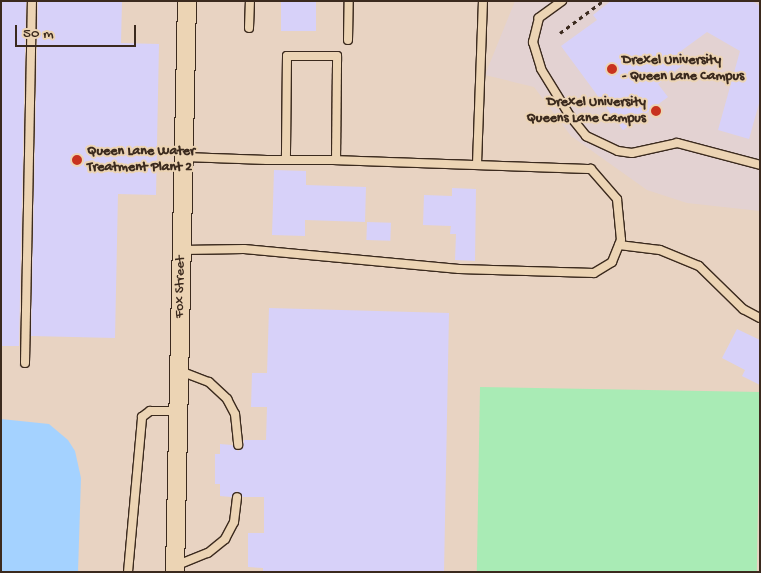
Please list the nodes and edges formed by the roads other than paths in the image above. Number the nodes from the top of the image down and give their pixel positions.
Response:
1 (32, 1) edge
2 (187, 1) edge
3 (250, 1) edge
4 (349, 1) edge
5 (482, 1) edge
6 (562, 1) edge
7 (249, 28) dead end
8 (348, 40) dead end
9 (184, 157) junction
10 (286, 160) junction
11 (336, 160) junction
12 (477, 164) junction
13 (760, 165) edge
14 (619, 245) junction
15 (182, 250) junction
16 (760, 318) edge
17 (25, 363) dead end
18 (180, 371) junction
19 (178, 411) junction
20 (238, 445) dead end
21 (237, 497) dead end
22 (175, 569) edge
23 (128, 572) edge

1 - 17 lane
2 - 9 street, Fox Street
3 - 7 lane
4 - 8 lane
5 - 12 lane
6 - 13 lane
9 - 10 lane
9 - 15 street, Fox Street
10 - 11 lane
10 - 11 lane
11 - 12 lane
12 - 14 lane
14 - 15 lane
14 - 16 lane
15 - 18 street, Fox Street
18 - 19 street, Fox Street
18 - 20 lane
19 - 22 street, Fox Street
19 - 23 lane
21 - 22 lane

